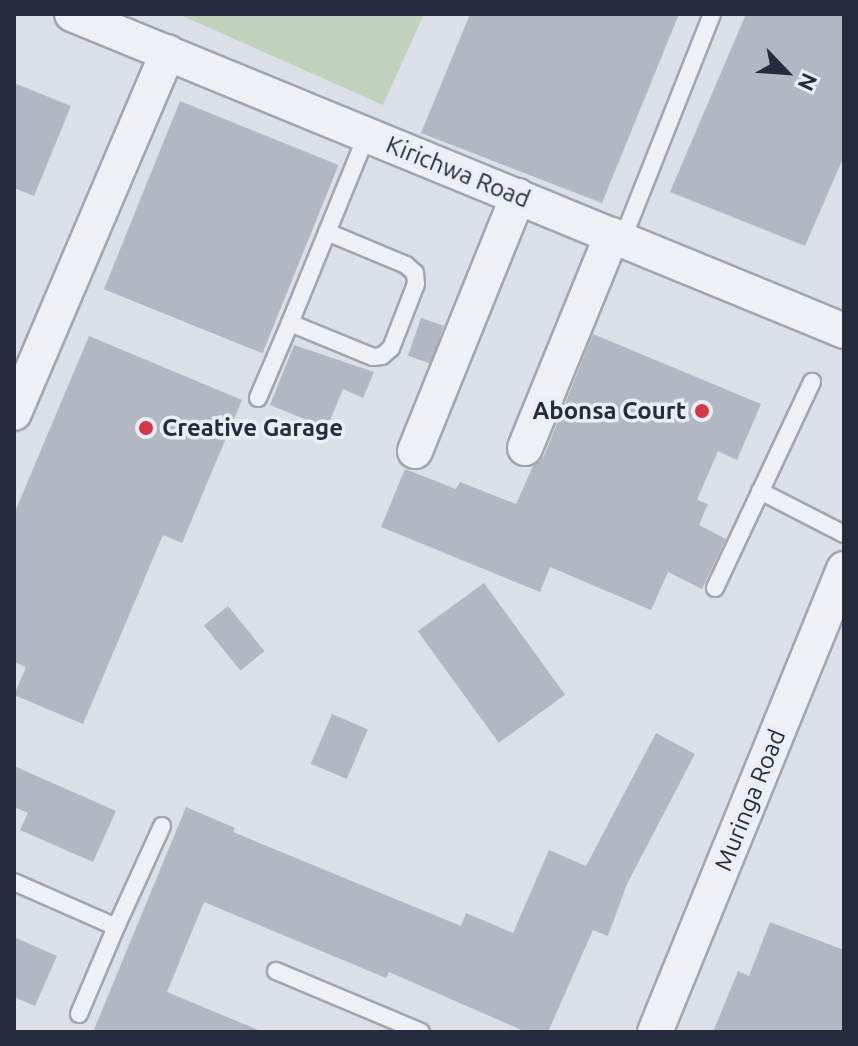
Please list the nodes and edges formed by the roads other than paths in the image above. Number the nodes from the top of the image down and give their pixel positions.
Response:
1 (72, 14) edge
2 (712, 14) edge
3 (168, 52) junction
4 (367, 134) junction
5 (518, 196) junction
6 (327, 232) junction
7 (617, 236) junction
8 (290, 323) junction
9 (844, 331) edge
10 (812, 382) dead end
11 (258, 398) dead end
12 (14, 413) edge
13 (525, 448) dead end
14 (415, 451) dead end
15 (760, 491) junction
16 (844, 534) edge
17 (844, 569) edge
18 (715, 588) dead end
19 (162, 826) dead end
20 (14, 882) edge
21 (116, 927) junction
22 (276, 971) dead end
23 (79, 1014) dead end
24 (658, 1031) edge
25 (421, 1032) edge

1 - 3 street, Kirichwa Road
2 - 7 lane
3 - 4 street, Kirichwa Road
3 - 12 street
4 - 5 street, Kirichwa Road
4 - 6 lane
5 - 7 street, Kirichwa Road
5 - 14 street
6 - 8 lane
6 - 8 lane
7 - 9 street, Kirichwa Road
7 - 13 street
8 - 11 lane
10 - 15 lane
15 - 16 lane
15 - 18 lane
17 - 24 street, Muringa Road
19 - 21 lane
20 - 21 lane
21 - 23 lane
22 - 25 lane

